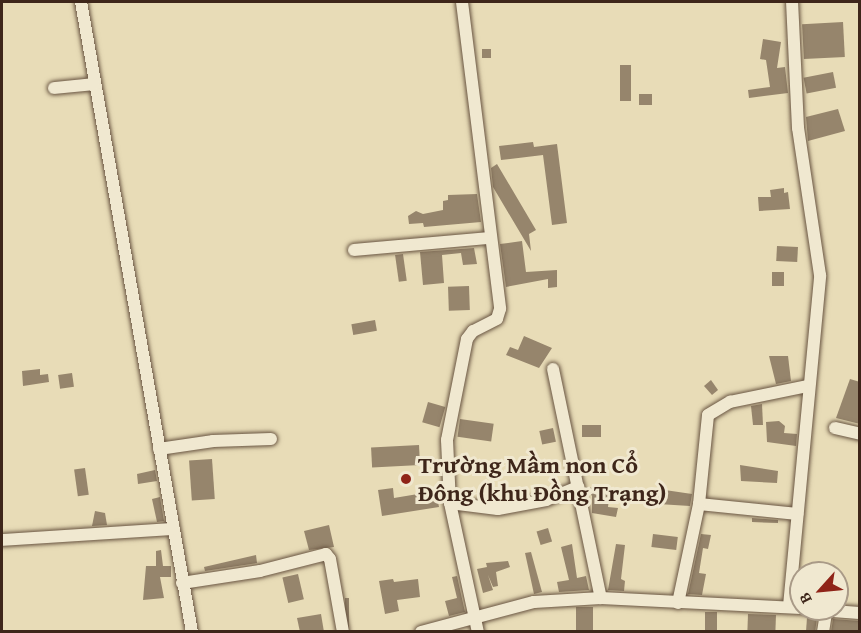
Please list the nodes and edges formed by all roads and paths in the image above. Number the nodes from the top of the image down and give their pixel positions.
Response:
1 (81, 2) edge
2 (462, 2) edge
3 (792, 2) edge
4 (94, 84) junction
5 (54, 88) dead end
6 (489, 238) junction
7 (354, 250) dead end
8 (553, 369) dead end
9 (808, 386) junction
10 (836, 428) dead end
11 (860, 434) edge
12 (271, 439) dead end
13 (159, 449) junction
14 (578, 488) junction
15 (450, 503) junction
16 (699, 504) junction
17 (797, 514) junction
18 (174, 529) junction
19 (2, 540) edge
20 (796, 561) edge
21 (182, 583) junction
22 (601, 598) junction
23 (678, 603) junction
24 (789, 607) edge
25 (475, 618) junction
26 (192, 632) edge
27 (343, 632) edge
28 (421, 632) edge
29 (478, 632) edge

1 - 4 street
2 - 6 street
3 - 9 street
4 - 5 street
4 - 13 street
6 - 7 street
6 - 15 street
8 - 14 street
9 - 16 street
9 - 17 street
10 - 11 street
12 - 13 street
13 - 18 street
14 - 15 street
14 - 22 street
15 - 25 street
16 - 17 street
16 - 23 street
17 - 20 street
18 - 19 street
18 - 21 street
21 - 26 street
21 - 27 street
22 - 23 street
22 - 25 street
23 - 24 street
25 - 28 street
25 - 29 street

